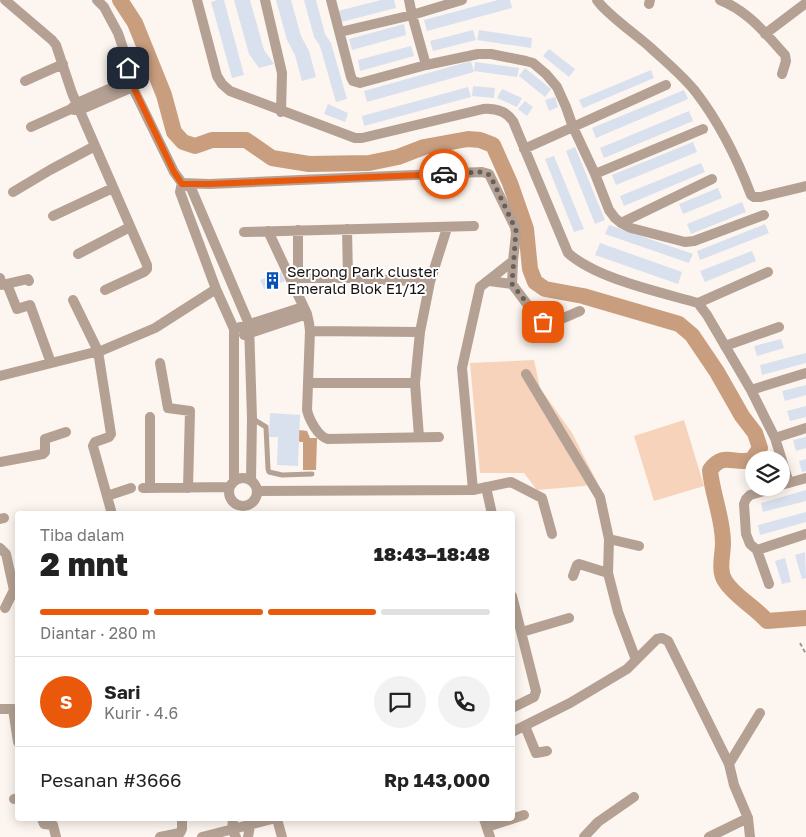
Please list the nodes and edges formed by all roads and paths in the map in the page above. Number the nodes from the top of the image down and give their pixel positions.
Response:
1 (5, 0) edge
2 (97, 0) edge
3 (196, 0) edge
4 (265, 0) edge
5 (331, 0) edge
6 (410, 0) edge
7 (462, 0) edge
8 (597, 0) edge
9 (720, 0) edge
10 (806, 3) edge
11 (412, 15) junction
12 (340, 32) junction
13 (765, 34) junction
14 (63, 64) junction
15 (426, 65) junction
16 (782, 74) dead end
17 (24, 81) dead end
18 (131, 83) junction
19 (666, 85) dead end
20 (76, 108) junction
21 (281, 112) junction
22 (31, 127) dead end
23 (573, 127) junction
24 (702, 129) dead end
25 (95, 146) junction
26 (524, 149) junction
27 (596, 174) junction
28 (712, 179) dead end
29 (182, 184) junction
30 (806, 186) edge
31 (113, 188) junction
32 (12, 192) dead end
33 (764, 215) dead end
34 (53, 216) dead end
35 (621, 224) junction
36 (474, 226) dead end
37 (130, 227) junction
38 (447, 228) junction
39 (347, 229) junction
40 (298, 230) junction
41 (268, 231) junction
42 (244, 232) dead end
43 (78, 254) dead end
44 (513, 261) junction
45 (768, 272) dead end
46 (294, 278) junction
47 (348, 278) junction
48 (3, 281) edge
49 (29, 281) dead end
50 (489, 281) junction
51 (430, 282) junction
52 (512, 284) junction
53 (105, 290) dead end
54 (216, 290) junction
55 (73, 300) dead end
56 (698, 304) junction
57 (305, 310) junction
58 (580, 312) dead end
59 (779, 327) dead end
60 (249, 328) junction
61 (310, 330) junction
62 (420, 332) junction
63 (234, 334) junction
64 (725, 346) junction
65 (98, 351) junction
66 (160, 362) dead end
67 (51, 363) junction
68 (806, 373) edge
69 (526, 374) dead end
70 (0, 376) edge
71 (415, 383) junction
72 (308, 384) junction
73 (751, 390) junction
74 (150, 417) dead end
75 (252, 418) junction
76 (806, 428) edge
77 (66, 432) dead end
78 (419, 437) junction
79 (439, 437) dead end
80 (775, 438) junction
81 (778, 451) edge
82 (0, 462) edge
83 (312, 474) dead end
84 (806, 478) edge
85 (250, 480) junction
86 (790, 483) edge
87 (232, 484) junction
88 (486, 487) junction
89 (131, 488) dead end
90 (188, 488) junction
91 (473, 490) junction
92 (257, 491) junction
93 (107, 496) junction
94 (749, 496) edge
95 (251, 503) junction
96 (234, 508) edge
97 (111, 511) edge
98 (251, 511) edge
99 (491, 511) edge
100 (552, 534) dead end
101 (806, 534) edge
102 (609, 539) junction
103 (639, 546) dead end
104 (0, 548) edge
105 (757, 550) junction
106 (608, 573) junction
107 (573, 576) dead end
108 (769, 584) dead end
109 (15, 586) edge
110 (15, 592) edge
111 (515, 607) edge
112 (5, 608) dead end
113 (568, 618) dead end
114 (522, 632) junction
115 (800, 643) dead end
116 (806, 654) edge
117 (636, 660) junction
118 (515, 706) edge
119 (0, 709) edge
120 (760, 713) dead end
121 (15, 722) edge
122 (525, 726) junction
123 (515, 731) edge
124 (548, 751) dead end
125 (729, 764) junction
126 (634, 797) dead end
127 (524, 815) dead end
128 (515, 818) edge
129 (748, 818) junction
130 (43, 821) edge
131 (182, 821) edge
132 (278, 821) edge
133 (507, 821) edge
134 (251, 822) edge
135 (487, 828) edge
136 (234, 833) edge
137 (56, 837) edge
138 (160, 837) edge
139 (202, 837) edge
140 (248, 837) edge
141 (282, 837) edge
142 (584, 837) edge
143 (709, 837) edge
144 (750, 837) edge

1 - 14 street
2 - 18 street
3 - 21 street
4 - 21 street
5 - 12 street
6 - 11 street
7 - 11 street
8 - 30 street
9 - 13 street
10 - 13 street
11 - 12 street
11 - 15 street
12 - 15 street
13 - 16 street
14 - 17 street
14 - 20 street
15 - 23 street
18 - 20 street
18 - 29 street
19 - 23 street
20 - 22 street
20 - 25 street
21 - 26 street
23 - 26 street
23 - 27 street
24 - 27 street
25 - 31 street
25 - 32 street
26 - 56 street
27 - 35 street
28 - 35 street
29 - 44 street
29 - 54 street
29 - 60 street
31 - 34 street
31 - 37 street
33 - 35 street
36 - 38 street
37 - 43 street
37 - 53 street
38 - 39 street
38 - 51 street
39 - 40 street
39 - 47 street
40 - 41 street
40 - 46 street
41 - 42 street
41 - 46 street
44 - 50 street
44 - 52 street
45 - 56 street
46 - 47 street
46 - 57 street
47 - 51 street
48 - 49 street
48 - 67 street
50 - 52 street
50 - 91 street
51 - 62 street
52 - 58 street
54 - 63 street
54 - 65 street
55 - 65 street
56 - 64 street
57 - 60 street
57 - 61 street
59 - 64 street
60 - 63 street
60 - 75 street
61 - 62 street
61 - 72 street
62 - 71 street
63 - 87 street
64 - 73 street
65 - 67 street
65 - 93 street
66 - 90 street
67 - 70 street
68 - 73 street
69 - 102 street
71 - 72 street
71 - 78 street
72 - 78 street
73 - 80 street
74 - 90 street
75 - 83 lane
75 - 85 street
76 - 80 street
77 - 82 street
78 - 79 street
80 - 81 street
84 - 86 street
85 - 87 street
85 - 92 street
87 - 90 street
87 - 96 street
88 - 91 street
88 - 99 street
88 - 100 street
89 - 93 street
91 - 92 street
92 - 95 street
93 - 97 street
94 - 105 street
95 - 96 street
95 - 98 street
101 - 105 street
102 - 103 street
102 - 106 street
104 - 109 street
105 - 108 street
106 - 107 street
106 - 117 street
110 - 112 street
111 - 114 street
113 - 114 street
114 - 118 street
115 - 116 path
117 - 122 street
117 - 125 street
119 - 121 street
120 - 125 street
122 - 123 street
122 - 124 street
125 - 129 street
126 - 142 street
127 - 128 street
129 - 143 street
129 - 144 street
130 - 137 street
131 - 138 street
132 - 141 street
133 - 135 street
134 - 136 street
134 - 140 street
136 - 139 street

